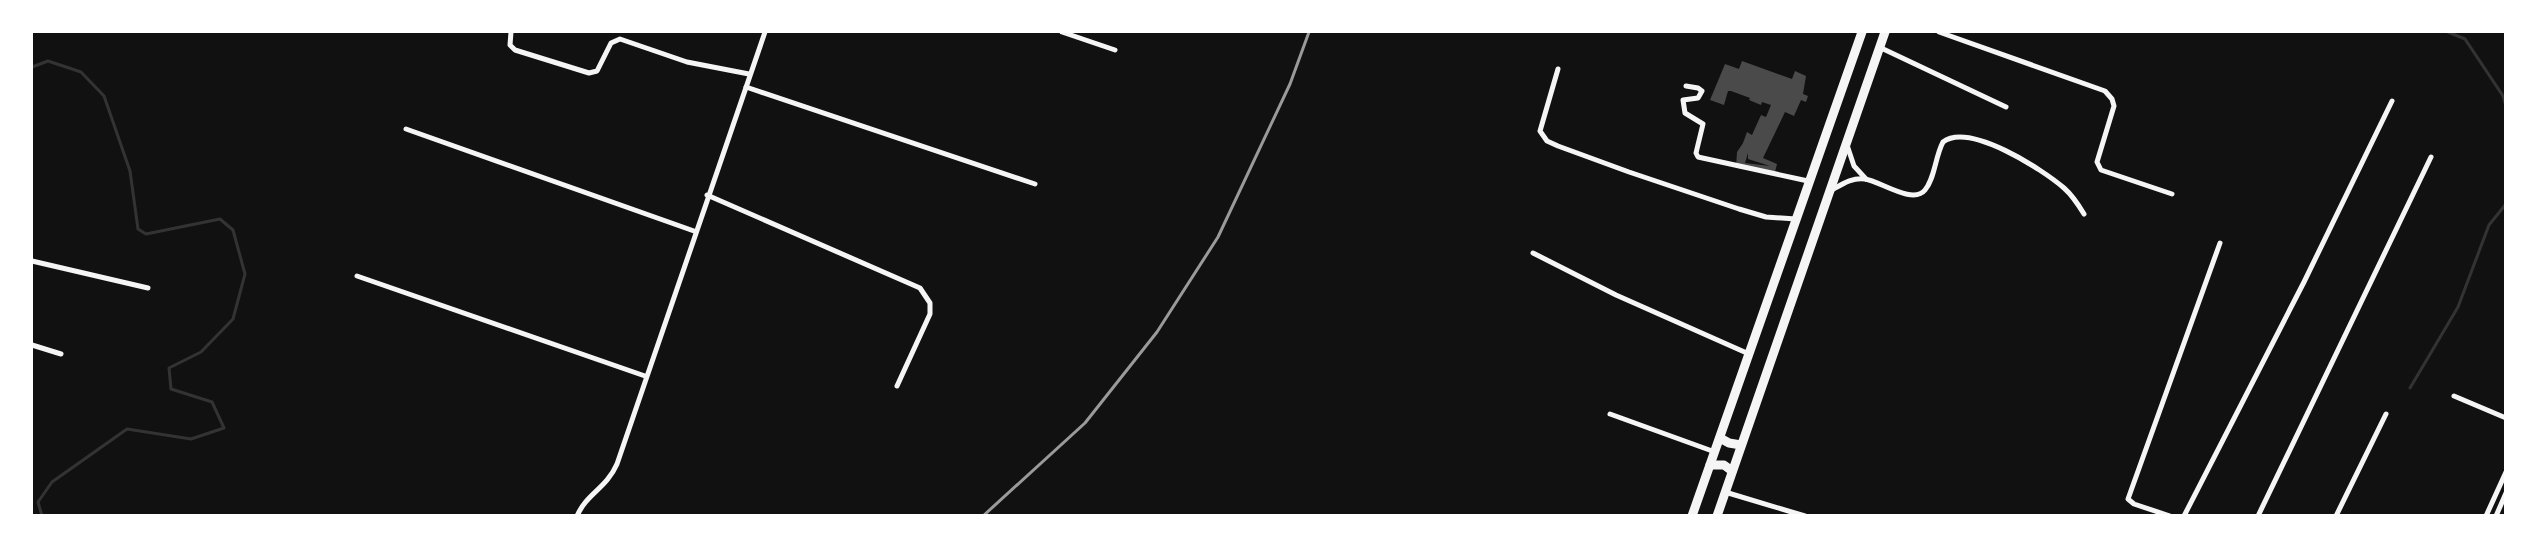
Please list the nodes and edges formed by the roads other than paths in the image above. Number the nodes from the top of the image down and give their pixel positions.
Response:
1 (511, 32) edge
2 (765, 32) edge
3 (1062, 32) edge
4 (1862, 32) edge
5 (1885, 32) edge
6 (1939, 32) edge
7 (1880, 46) junction
8 (1116, 50) dead end
9 (1558, 69) dead end
10 (749, 74) junction
11 (1686, 86) dead end
12 (746, 87) junction
13 (2392, 101) dead end
14 (2006, 107) dead end
15 (406, 129) dead end
16 (1847, 145) junction
17 (2432, 157) dead end
18 (1866, 179) junction
19 (1808, 181) junction
20 (1035, 184) dead end
21 (1830, 191) junction
22 (2172, 194) dead end
23 (707, 195) junction
24 (2084, 214) dead end
25 (1796, 219) junction
26 (694, 231) junction
27 (2220, 243) dead end
28 (1533, 253) dead end
29 (32, 261) edge
30 (357, 276) dead end
31 (148, 288) dead end
32 (32, 345) edge
33 (61, 354) dead end
34 (1749, 354) junction
35 (645, 376) junction
36 (897, 386) dead end
37 (2454, 396) dead end
38 (1610, 414) dead end
39 (2386, 414) dead end
40 (2505, 418) edge
41 (1720, 438) junction
42 (1741, 445) junction
43 (1715, 452) junction
44 (1710, 465) junction
45 (1732, 471) junction
46 (2505, 472) edge
47 (1725, 492) junction
48 (2505, 493) edge
49 (577, 516) edge
50 (1692, 516) edge
51 (1717, 516) edge
52 (1805, 516) edge
53 (2170, 516) edge
54 (2184, 516) edge
55 (2258, 516) edge
56 (2336, 516) edge
57 (2486, 516) edge
58 (2496, 516) edge

1 - 10 street
2 - 10 street
3 - 8 street
4 - 19 main road
5 - 7 main road
6 - 22 street
7 - 14 street
7 - 16 main road
9 - 25 street
10 - 12 street
11 - 19 street
12 - 20 street
12 - 23 street
13 - 54 street
15 - 26 street
16 - 18 street
16 - 21 main road
17 - 55 street
18 - 21 street
18 - 24 street
19 - 25 main road
21 - 42 main road
23 - 26 street
23 - 36 street
25 - 34 main road
26 - 35 street
27 - 53 street
28 - 34 street
29 - 31 street
30 - 35 street
32 - 33 street
34 - 41 main road
35 - 49 street
37 - 40 street
38 - 43 street
39 - 56 street
41 - 42 main road
41 - 43 main road
42 - 45 main road
43 - 44 main road
44 - 45 main road
44 - 50 main road
45 - 47 main road
46 - 57 street
47 - 51 main road
47 - 52 street
48 - 58 street

